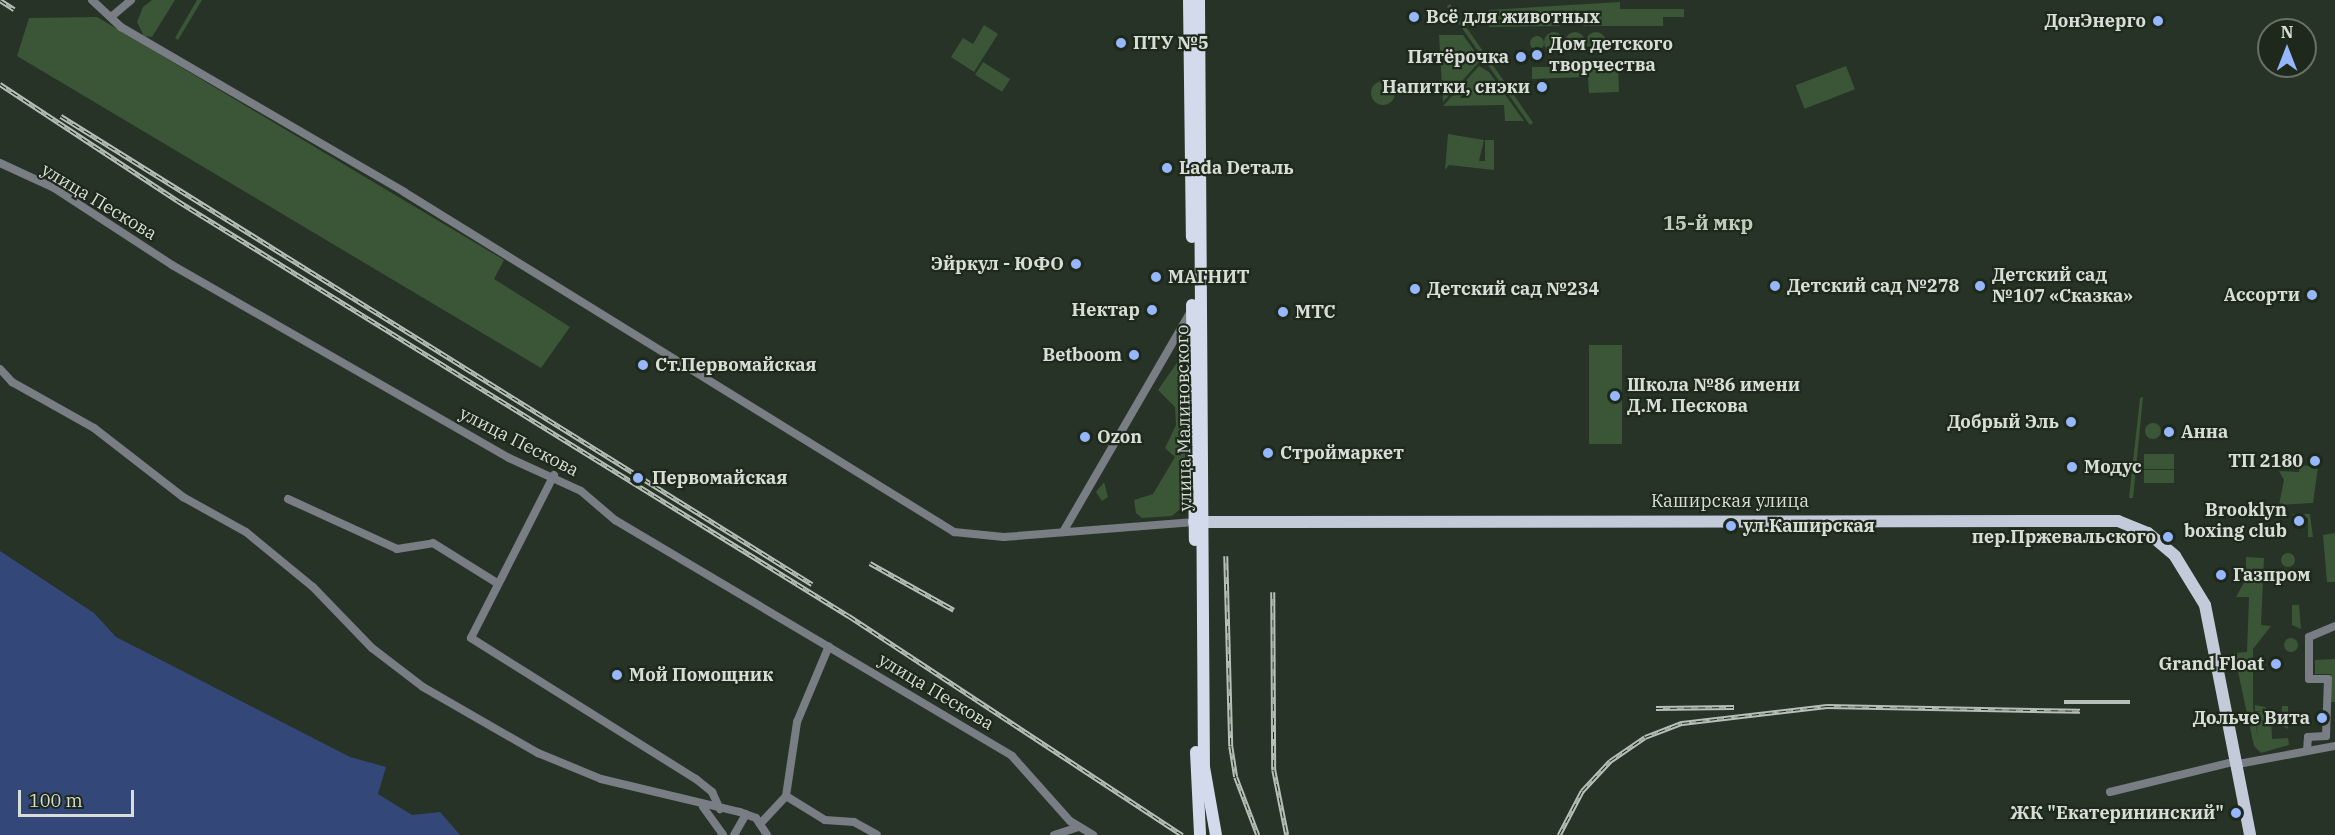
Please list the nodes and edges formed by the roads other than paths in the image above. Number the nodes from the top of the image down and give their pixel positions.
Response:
1 (92, 0) edge
2 (131, 0) edge
3 (1189, 0) edge
4 (1199, 0) edge
5 (111, 17) junction
6 (0, 163) edge
7 (1192, 309) junction
8 (0, 369) edge
9 (554, 475) junction
10 (288, 499) dead end
11 (1198, 522) junction
12 (1063, 532) junction
13 (497, 583) junction
14 (2335, 626) edge
15 (829, 646) junction
16 (2335, 746) edge
17 (2307, 751) junction
18 (2238, 763) junction
19 (2110, 792) dead end
20 (786, 796) junction
21 (703, 807) junction
22 (720, 809) junction
23 (746, 814) junction
24 (760, 824) junction
25 (1078, 827) junction
26 (723, 835) edge
27 (735, 835) edge
28 (767, 835) edge
29 (877, 835) edge
30 (1054, 835) edge
31 (1093, 835) edge
32 (1200, 835) edge
33 (1216, 835) edge
34 (2250, 835) edge

1 - 5 street
2 - 5 street
3 - 7 highway, улица Малиновского
4 - 11 highway, улица Малиновского
5 - 12 street
6 - 9 street, улица Пескова
7 - 11 highway, улица Малиновского
7 - 12 street
8 - 21 street
9 - 13 street
9 - 15 street, улица Пескова
10 - 13 street
11 - 12 street
11 - 18 main road, Каширская улица
11 - 32 highway, улица Малиновского
11 - 33 highway, улица Малиновского
13 - 22 street
14 - 17 street
15 - 20 street
15 - 25 street, улица Пескова
16 - 17 street
17 - 18 street
18 - 19 street
18 - 34 main road, Каширская улица
20 - 24 street
20 - 29 street
21 - 22 street
21 - 26 street
22 - 23 street
23 - 24 street
23 - 27 street
24 - 28 street
25 - 30 street
25 - 31 street, улица Пескова

